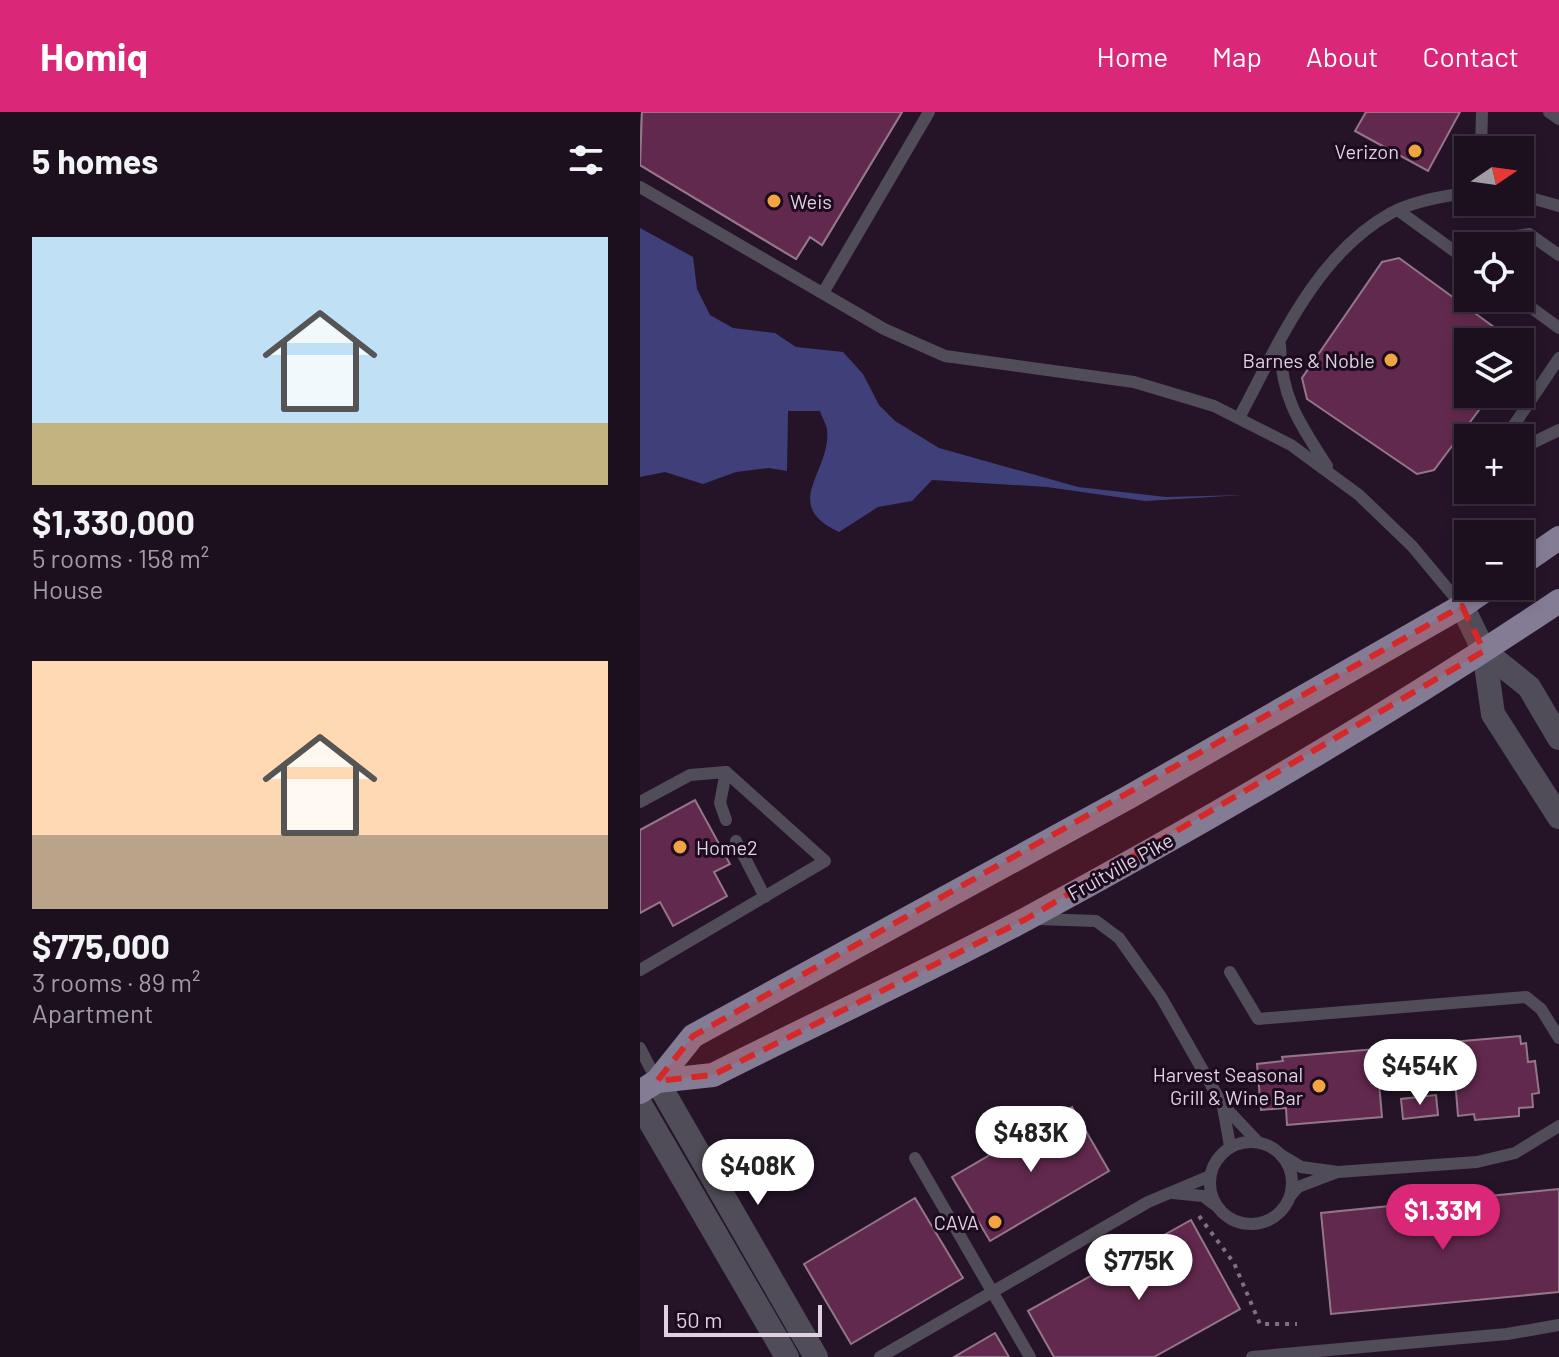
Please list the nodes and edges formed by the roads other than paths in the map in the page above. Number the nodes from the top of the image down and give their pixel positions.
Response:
1 (929, 112) edge
2 (1482, 112) edge
3 (1549, 112) edge
4 (1559, 119) edge
5 (1481, 136) edge
6 (640, 187) edge
7 (1454, 195) edge
8 (1534, 199) edge
9 (1559, 206) edge
10 (1399, 211) junction
11 (1534, 238) edge
12 (1454, 251) edge
13 (1559, 255) edge
14 (823, 293) junction
15 (1534, 310) edge
16 (1559, 328) edge
17 (1280, 341) junction
18 (1559, 358) edge
19 (1239, 418) junction
20 (1559, 430) edge
21 (1330, 471) junction
22 (1559, 538) edge
23 (1534, 555) edge
24 (1471, 600) edge
25 (1559, 601) edge
26 (1462, 606) junction
27 (1484, 651) junction
28 (1559, 738) edge
29 (726, 772) junction
30 (640, 802) edge
31 (1559, 817) edge
32 (726, 820) dead end
33 (736, 841) dead end
34 (765, 897) junction
35 (1026, 919) junction
36 (640, 970) edge
37 (1230, 972) dead end
38 (1559, 1038) edge
39 (640, 1048) edge
40 (649, 1086) edge
41 (640, 1104) edge
42 (1222, 1104) junction
43 (1559, 1126) edge
44 (1257, 1141) junction
45 (1230, 1146) junction
46 (1281, 1155) junction
47 (915, 1158) dead end
48 (1338, 1172) junction
49 (1210, 1176) junction
50 (1170, 1193) junction
51 (1290, 1196) junction
52 (1215, 1205) junction
53 (993, 1293) junction
54 (1559, 1325) edge
55 (787, 1357) edge
56 (816, 1357) edge
57 (880, 1357) edge
58 (1030, 1357) edge
59 (1252, 1357) edge

1 - 14 lane
2 - 5 lane
3 - 4 lane
6 - 14 lane
7 - 10 lane
8 - 9 lane
10 - 12 lane
10 - 17 lane
11 - 13 lane
14 - 19 lane
15 - 16 lane
17 - 19 lane
17 - 21 lane
18 - 20 lane
19 - 21 lane
21 - 26 lane
22 - 23 main road
24 - 26 main road
25 - 27 main road, Fruitville Pike
26 - 27 street
26 - 40 main road
27 - 28 street
27 - 31 street
27 - 35 main road, Fruitville Pike
29 - 30 lane
29 - 32 lane
29 - 34 lane
33 - 34 lane
34 - 36 lane
35 - 40 main road, Fruitville Pike
35 - 42 lane
37 - 38 lane
39 - 40 lane
40 - 56 street
41 - 55 street
42 - 44 lane
42 - 45 lane
43 - 48 lane
44 - 45 lane
44 - 46 lane
45 - 49 lane
46 - 48 lane
46 - 51 lane
47 - 53 lane
48 - 51 lane
49 - 50 lane
49 - 52 lane
50 - 52 lane
50 - 53 lane
51 - 52 lane
53 - 57 lane
53 - 58 lane
54 - 59 lane

